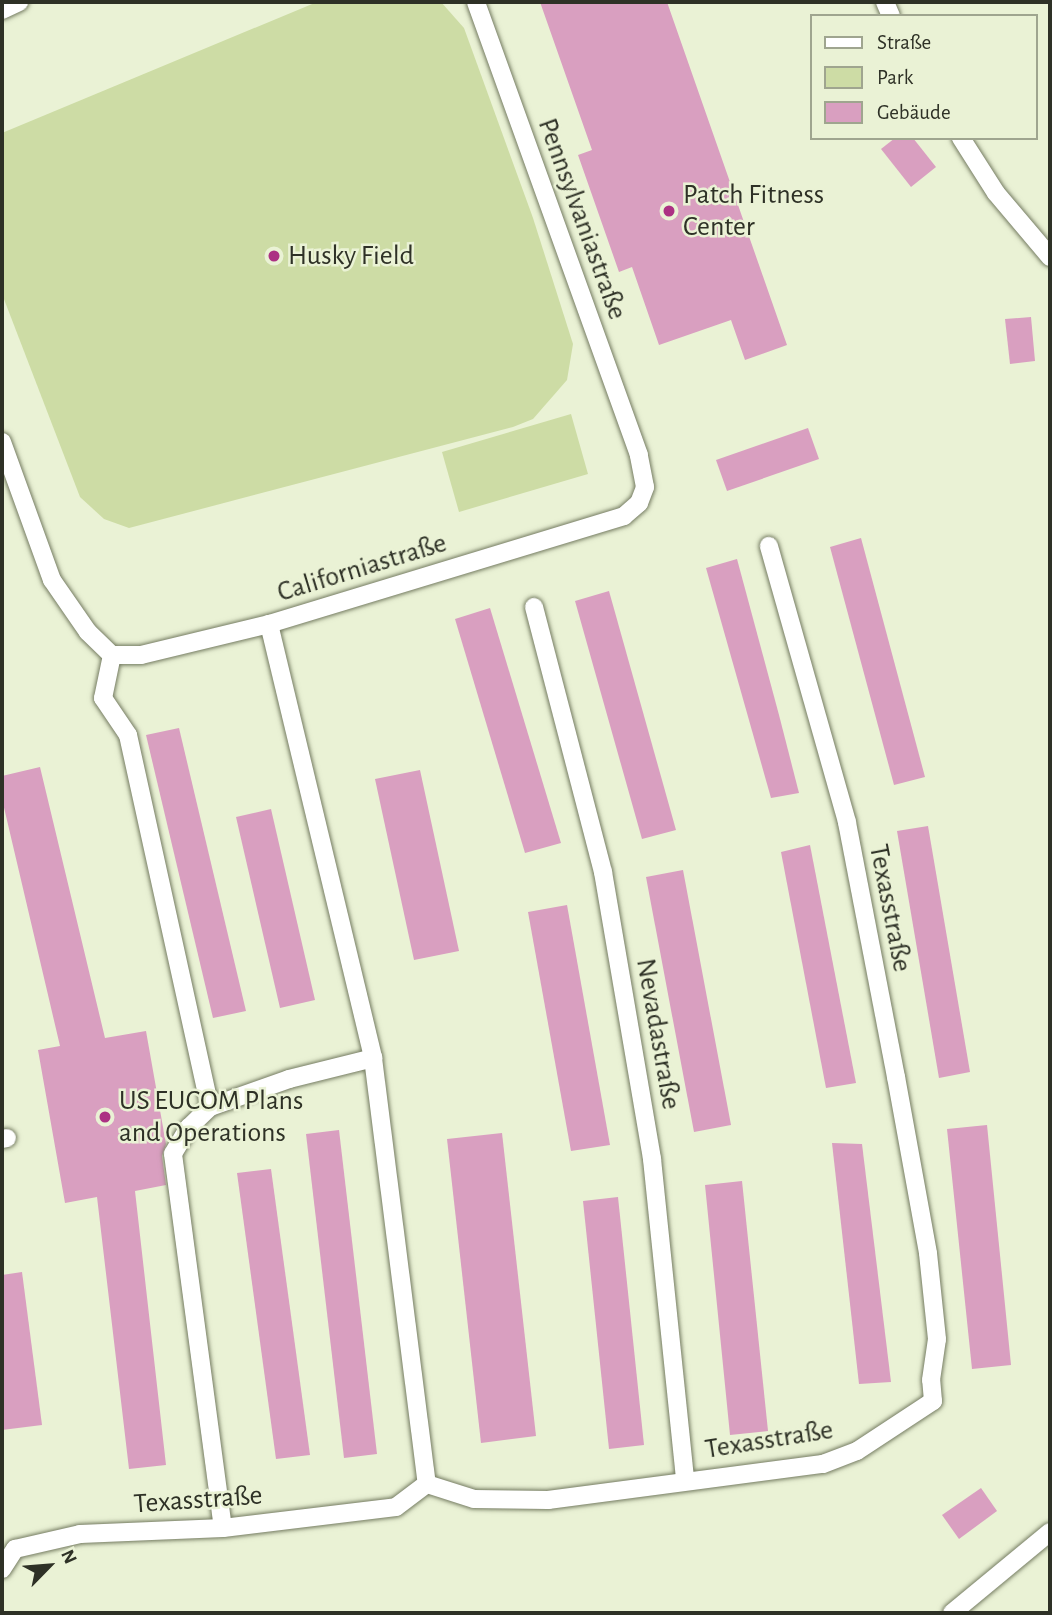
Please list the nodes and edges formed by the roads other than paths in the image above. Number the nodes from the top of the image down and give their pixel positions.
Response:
1 (19, 2) edge
2 (476, 2) edge
3 (2, 10) edge
4 (962, 140) edge
5 (1050, 257) edge
6 (2, 442) edge
7 (624, 516) joint
8 (769, 546) dead end
9 (534, 607) dead end
10 (269, 624) junction
11 (112, 655) junction
12 (373, 1058) junction
13 (210, 1107) junction
14 (685, 1479) junction
15 (428, 1484) junction
16 (223, 1528) junction
17 (1050, 1532) edge
18 (2, 1569) edge
19 (952, 1613) edge

1 - 3 street
2 - 7 street, Pennsylvaniastraße
4 - 5 street
6 - 11 street
7 - 10 street, Californiastraße
8 - 14 street, Texasstraße
9 - 14 street, Nevadastraße
10 - 11 street, Californiastraße
10 - 12 street
11 - 13 street
12 - 13 street
12 - 15 street
13 - 16 street
14 - 15 street, Texasstraße
15 - 16 street, Texasstraße
16 - 18 street, Texasstraße
17 - 19 street

